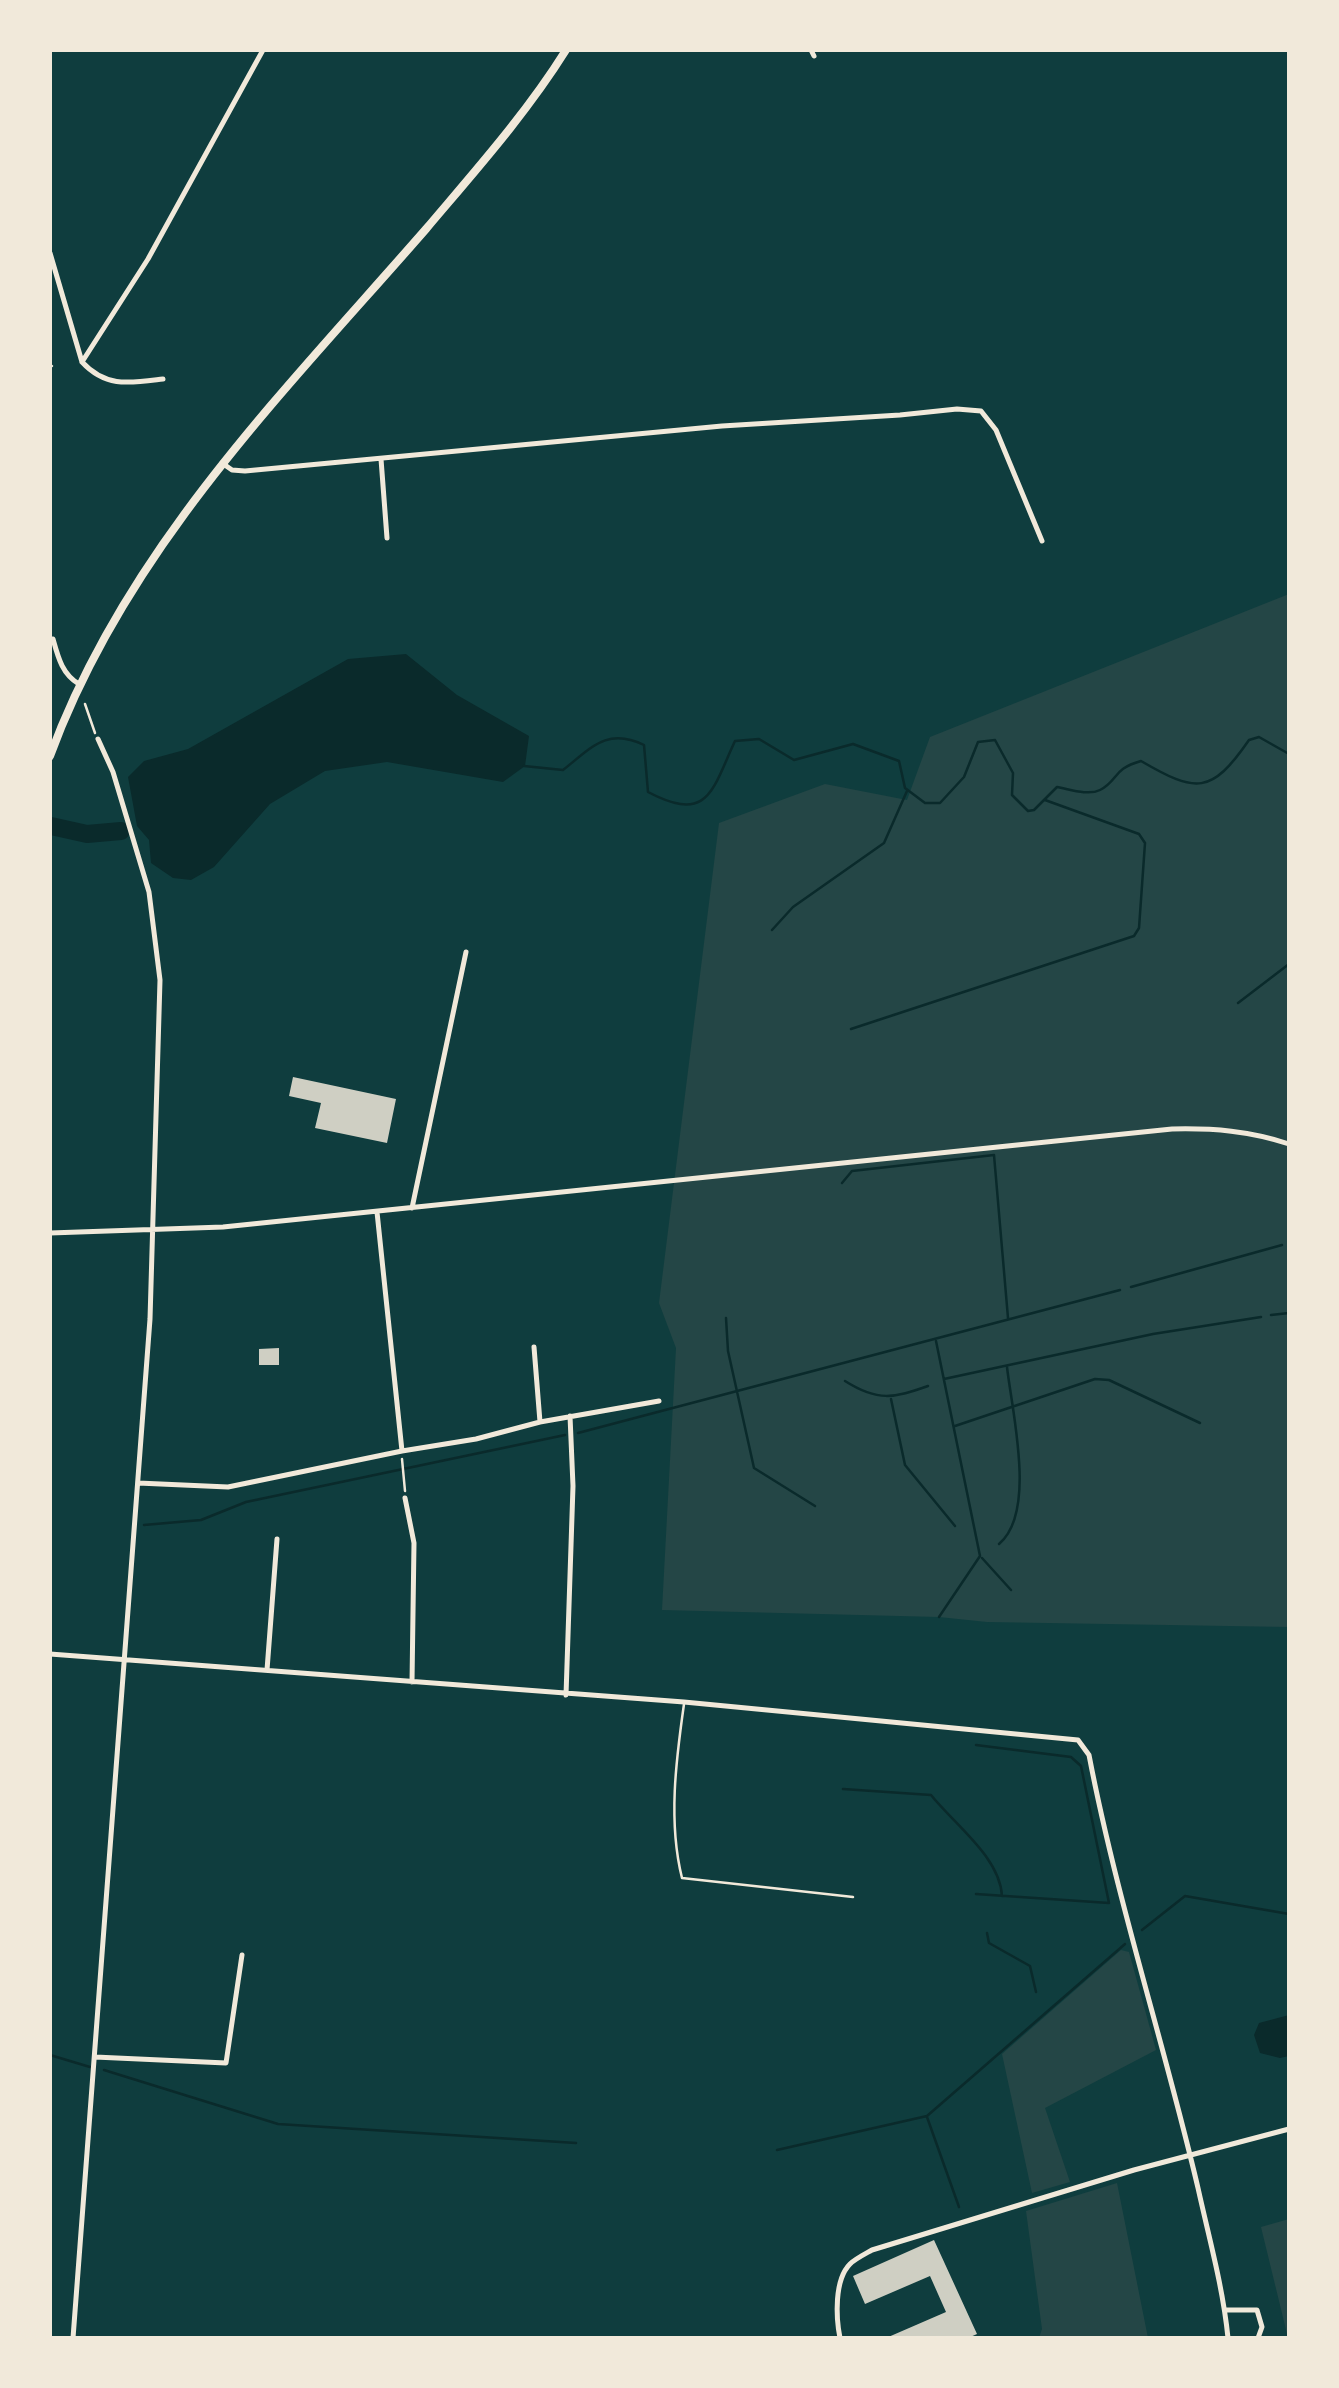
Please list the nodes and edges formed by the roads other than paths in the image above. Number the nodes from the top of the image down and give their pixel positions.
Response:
1 (264, 50) edge
2 (566, 50) edge
3 (50, 253) edge
4 (82, 362) junction
5 (163, 379) dead end
6 (381, 459) junction
7 (222, 463) junction
8 (388, 538) dead end
9 (1042, 541) dead end
10 (53, 639) dead end
11 (79, 684) junction
12 (98, 738) road end
13 (50, 756) edge
14 (466, 952) dead end
15 (1289, 1144) edge
16 (412, 1208) junction
17 (377, 1212) junction
18 (154, 1232) junction
19 (50, 1233) edge
20 (534, 1347) dead end
21 (659, 1401) dead end
22 (570, 1416) junction
23 (540, 1422) junction
24 (402, 1451) junction
25 (138, 1483) junction
26 (405, 1498) road end
27 (277, 1539) dead end
28 (50, 1654) edge
29 (127, 1659) junction
30 (268, 1670) junction
31 (412, 1682) junction
32 (566, 1695) junction
33 (684, 1702) junction
34 (853, 1896) dead end
35 (242, 1955) dead end
36 (95, 2058) junction
37 (1289, 2129) edge
38 (1191, 2158) junction
39 (1226, 2310) junction
40 (73, 2338) edge
41 (840, 2338) edge
42 (1228, 2338) edge
43 (1258, 2338) edge

1 - 4 street
2 - 7 highway
3 - 4 street
4 - 5 street
6 - 7 street
6 - 8 street
6 - 9 street
7 - 11 highway
10 - 11 street
11 - 13 highway
12 - 18 street
14 - 16 street
15 - 16 street
16 - 17 street
17 - 18 street
17 - 24 street
18 - 19 street
18 - 25 street
20 - 23 street
21 - 22 street
22 - 23 street
22 - 32 street
23 - 24 street
24 - 25 street
25 - 29 street
26 - 31 street
27 - 30 street
28 - 29 street
29 - 30 street
29 - 36 street
30 - 31 street
31 - 32 street
32 - 33 street
33 - 34 lane
33 - 38 street
35 - 36 street
36 - 40 street
37 - 38 street
38 - 39 street
38 - 41 street
39 - 42 street
39 - 43 street

